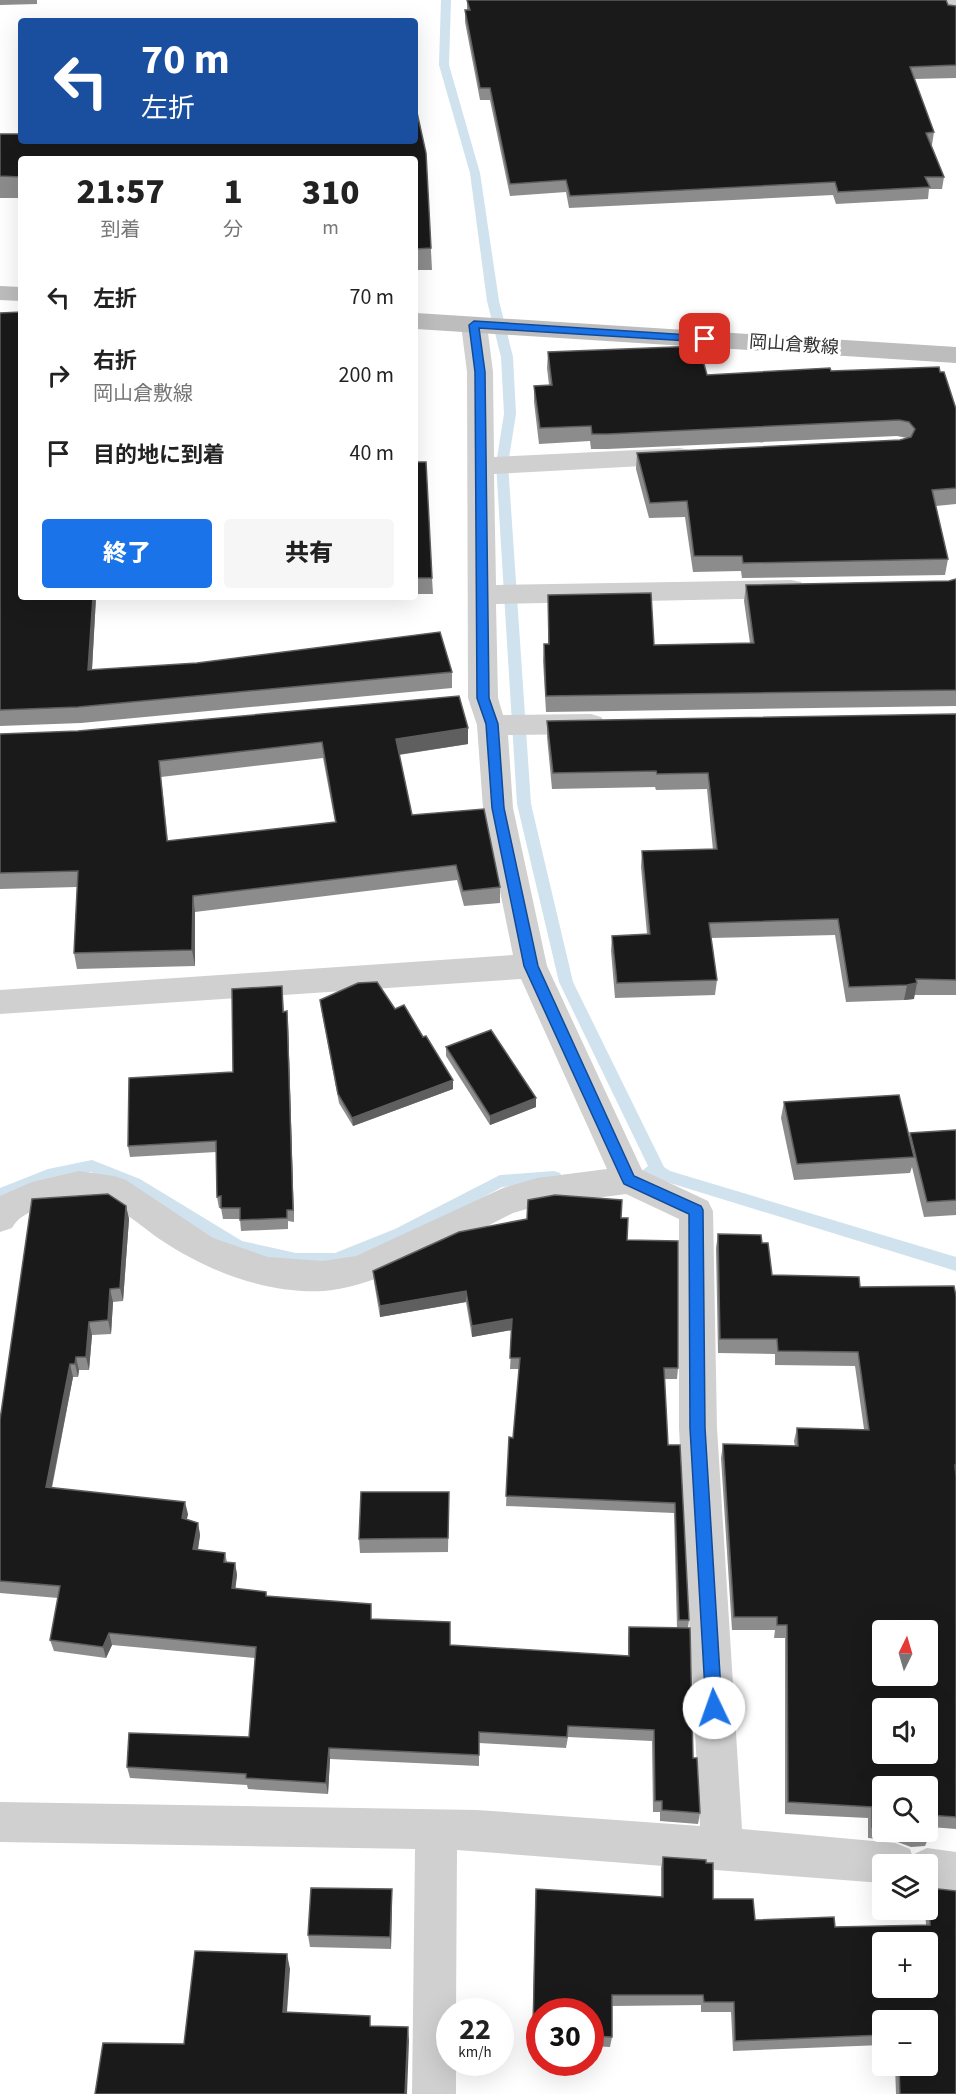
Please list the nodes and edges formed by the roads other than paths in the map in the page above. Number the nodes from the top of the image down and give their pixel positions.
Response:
1 (952, 0) edge
2 (956, 11) edge
3 (0, 293) edge
4 (18, 294) edge
5 (418, 321) edge
6 (479, 325) junction
7 (956, 355) edge
8 (706, 455) edge
9 (481, 466) junction
10 (814, 589) edge
11 (483, 595) junction
12 (478, 708) junction
13 (615, 723) edge
14 (531, 966) junction
15 (0, 1002) edge
16 (623, 1165) junction
17 (0, 1218) edge
18 (0, 1822) edge
19 (436, 1829) junction
20 (722, 1848) junction
21 (872, 1862) edge
22 (938, 1871) edge
23 (956, 1874) edge
24 (434, 2094) edge

1 - 2 street
3 - 4 main road
5 - 6 main road, 岡山倉敷線
6 - 7 main road, 岡山倉敷線
6 - 9 street
8 - 9 street
9 - 11 street
10 - 11 street
11 - 12 street
12 - 13 street
12 - 14 street
14 - 15 street
14 - 16 street
16 - 17 street
16 - 20 street
18 - 19 street
19 - 20 street
19 - 24 street
20 - 21 street
22 - 23 street

